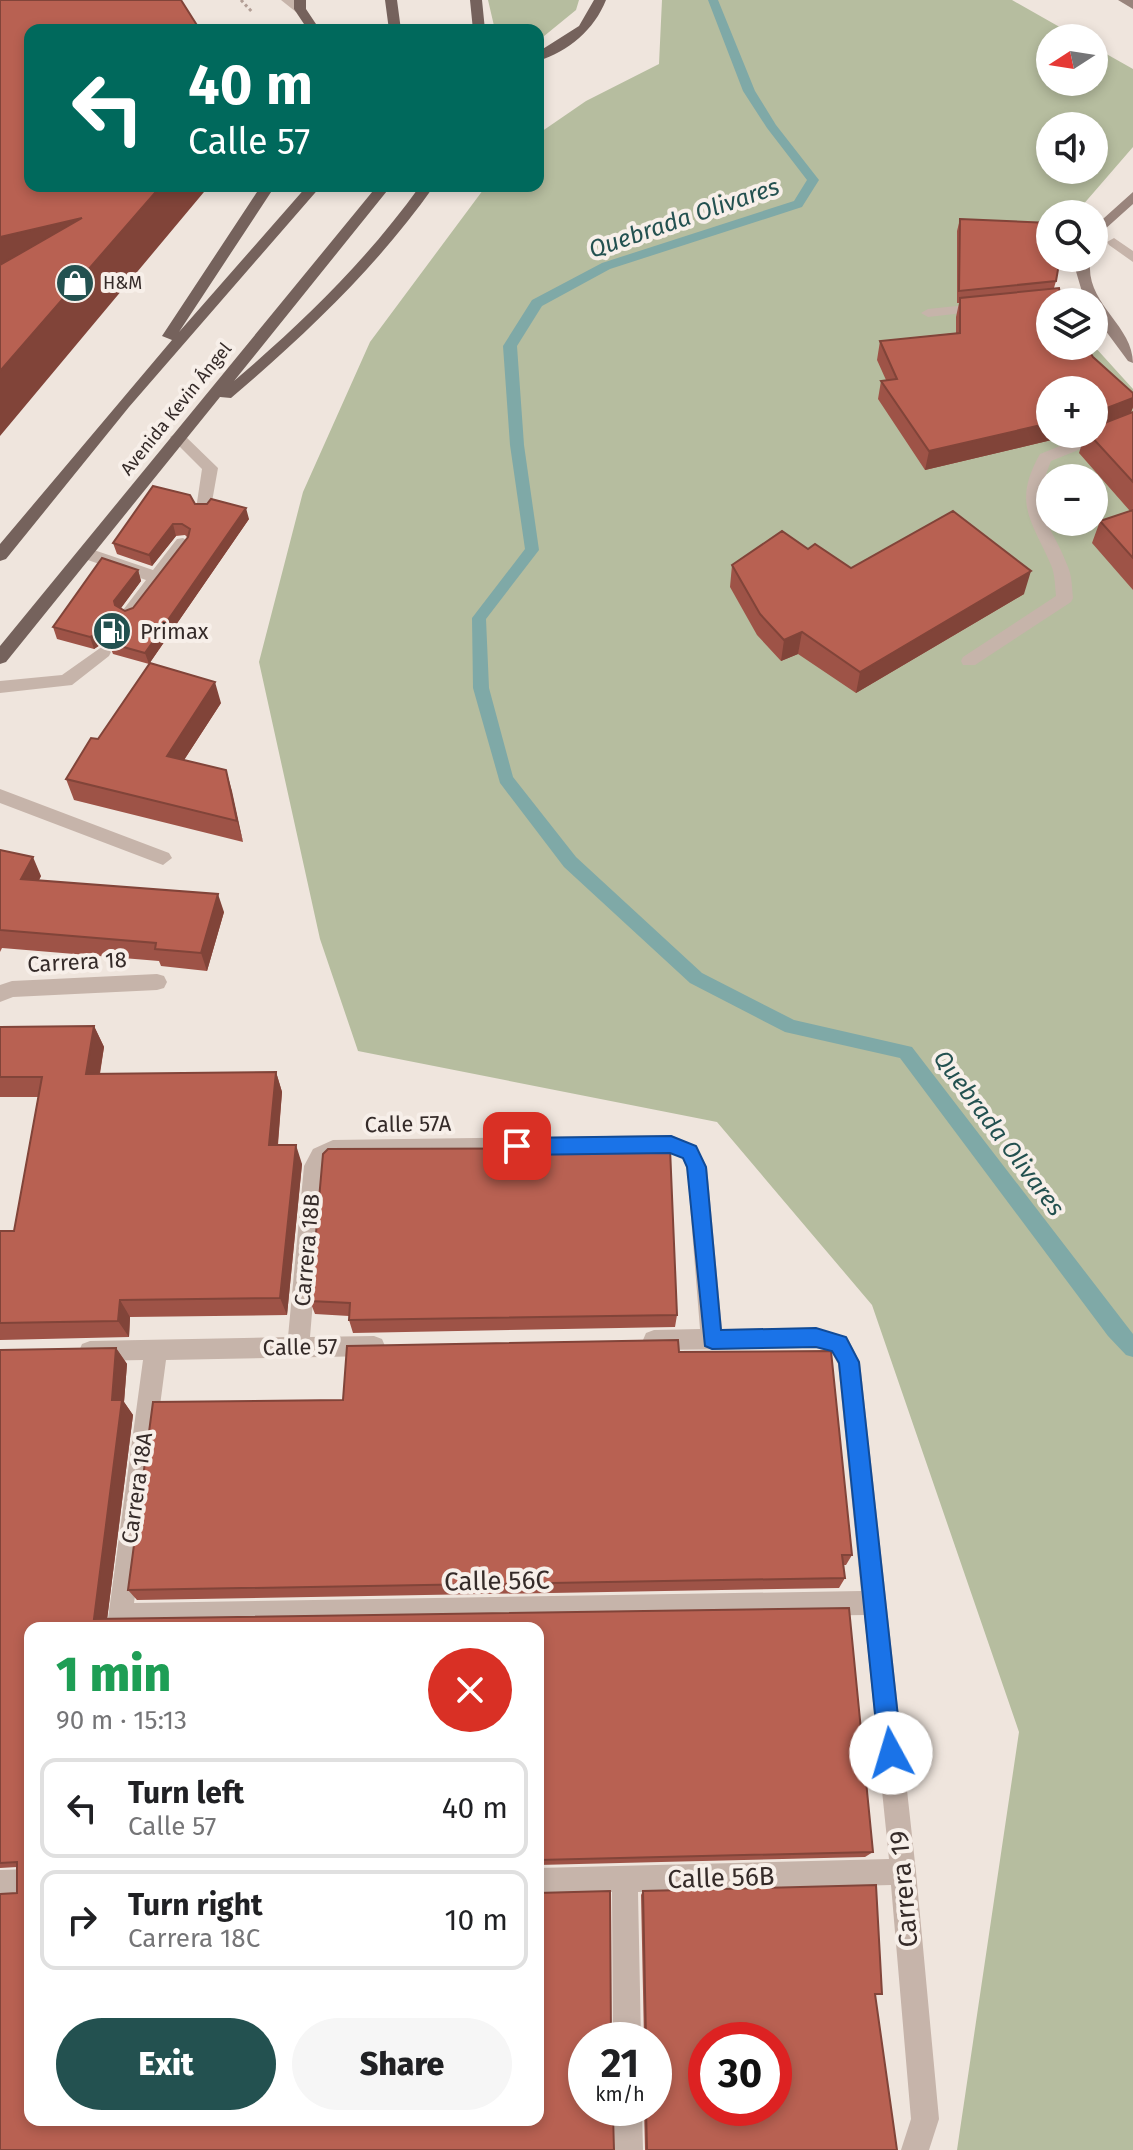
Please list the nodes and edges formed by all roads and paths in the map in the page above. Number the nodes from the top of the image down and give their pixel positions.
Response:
1 (287, 0) edge
2 (391, 0) edge
3 (476, 0) edge
4 (600, 0) edge
5 (1124, 0) edge
6 (300, 5) edge
7 (1133, 5) edge
8 (310, 24) edge
9 (394, 24) edge
10 (478, 24) edge
11 (544, 54) edge
12 (264, 192) edge
13 (309, 192) edge
14 (379, 192) edge
15 (422, 192) edge
16 (1133, 196) edge
17 (1108, 221) edge
18 (1133, 237) edge
19 (1133, 258) edge
20 (1036, 303) edge
21 (928, 313) dead end
22 (1108, 324) edge
23 (1133, 358) edge
24 (124, 404) junction
25 (1133, 422) edge
26 (183, 433) junction
27 (204, 509) edge
28 (183, 543) edge
29 (85, 553) junction
30 (0, 555) edge
31 (156, 577) junction
32 (128, 614) edge
33 (103, 652) edge
34 (0, 658) edge
35 (969, 661) dead end
36 (0, 687) edge
37 (0, 796) edge
38 (163, 858) dead end
39 (157, 982) dead end
40 (0, 994) edge
41 (320, 1155) joint
42 (712, 1339) junction
43 (632, 1341) edge
44 (394, 1345) edge
45 (298, 1347) junction
46 (156, 1349) junction
47 (62, 1352) edge
48 (875, 1603) junction
49 (119, 1622) edge
50 (903, 1872) junction
51 (544, 1881) edge
52 (625, 1881) junction
53 (24, 1882) edge
54 (0, 1883) edge
55 (627, 2022) edge
56 (628, 2126) edge
57 (629, 2150) edge
58 (915, 2150) edge

1 - 6 street
2 - 9 main road
3 - 10 main road
4 - 11 main road
5 - 7 main road
6 - 8 main road
12 - 24 main road
13 - 24 main road, Avenida Kevin Ángel
14 - 26 main road, Avenida Kevin Ángel
15 - 26 main road
16 - 17 main road
18 - 19 street
20 - 21 street
22 - 23 main road
24 - 30 main road, Avenida Kevin Ángel
25 - 35 street
26 - 27 street
26 - 29 main road, Avenida Kevin Ángel
28 - 31 street
29 - 31 street
29 - 34 main road, Avenida Kevin Ángel
31 - 32 street
33 - 36 street
37 - 38 street
39 - 40 street, Carrera 18
41 - 42 street, Calle 57A
41 - 45 street, Carrera 18B
42 - 43 street
42 - 48 street, Carrera 19
44 - 45 street, Calle 57
45 - 46 street, Calle 57
46 - 47 street, Calle 57
46 - 49 street, Carrera 18A
48 - 49 street, Calle 56C
48 - 50 street, Carrera 19
50 - 52 street, Calle 56B
50 - 58 street, Carrera 19
51 - 52 street, Calle 56B
52 - 55 street
53 - 54 street
56 - 57 street

